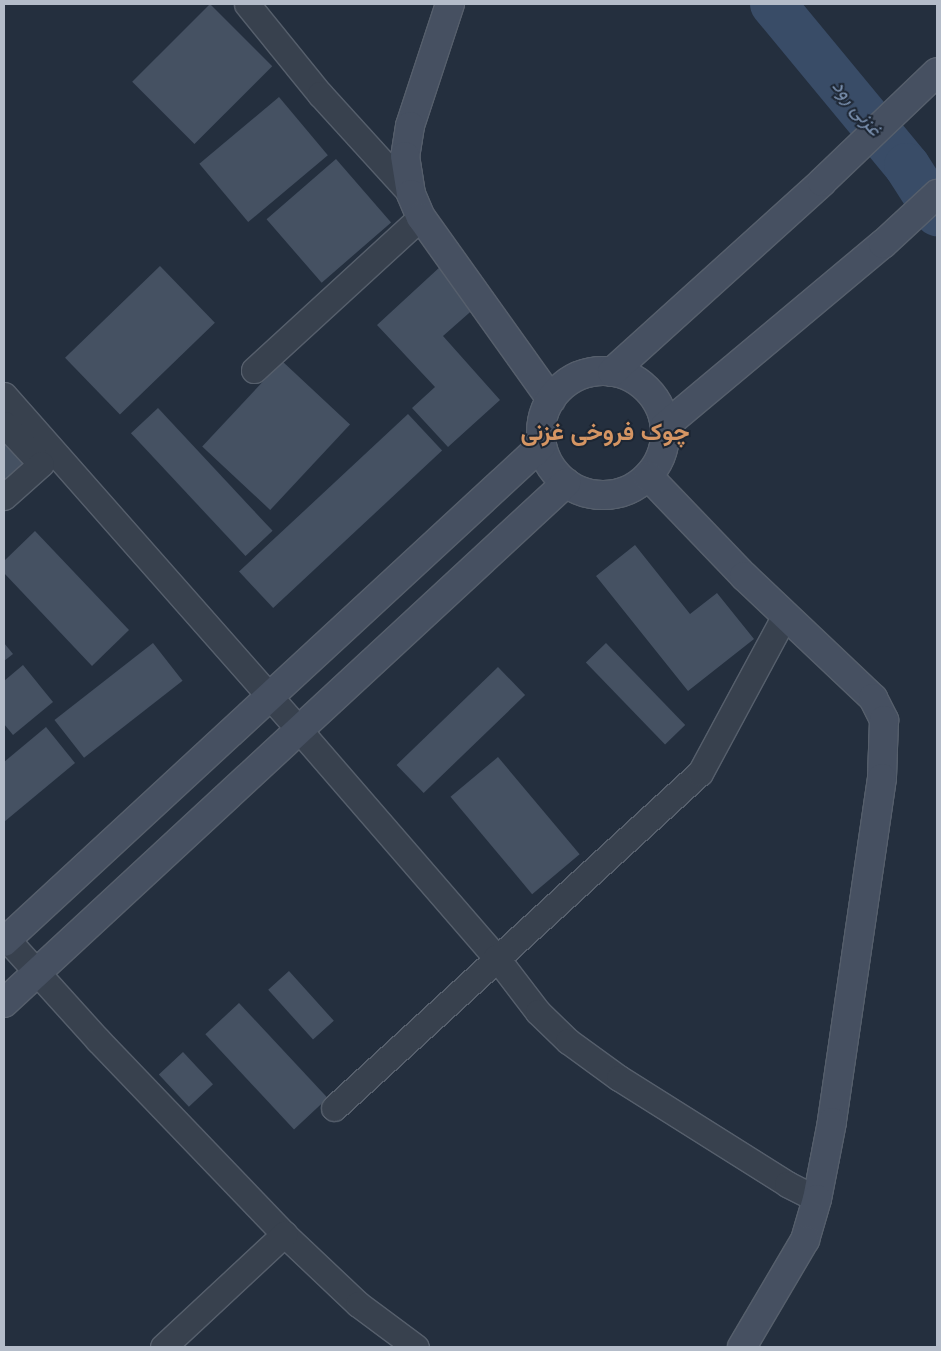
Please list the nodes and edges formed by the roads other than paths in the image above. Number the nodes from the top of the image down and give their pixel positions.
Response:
1 (247, 4) edge
2 (450, 4) edge
3 (937, 72) edge
4 (937, 194) edge
5 (416, 205) junction
6 (254, 370) dead end
7 (612, 372) junction
8 (4, 395) edge
9 (551, 399) junction
10 (4, 424) edge
11 (664, 426) junction
12 (542, 445) junction
13 (648, 476) junction
14 (566, 483) junction
15 (4, 497) edge
16 (785, 615) junction
17 (270, 699) junction
18 (300, 731) junction
19 (5, 939) edge
20 (496, 957) junction
21 (36, 973) junction
22 (4, 1003) edge
23 (334, 1108) dead end
24 (817, 1199) junction
25 (284, 1234) junction
26 (163, 1347) edge
27 (416, 1347) edge
28 (742, 1347) edge

1 - 5 street
2 - 5 street
3 - 7 street
4 - 11 street
5 - 6 street
5 - 9 street
7 - 9 street
7 - 11 street
8 - 17 street
9 - 12 street
10 - 15 street
11 - 13 street
12 - 14 street
12 - 17 street
13 - 14 street
13 - 16 street
14 - 18 street
16 - 20 street
16 - 24 street
17 - 18 street
17 - 19 street
18 - 20 street
18 - 21 street
19 - 21 street
20 - 23 street
20 - 24 street
21 - 22 street
21 - 25 street
24 - 28 street
25 - 26 street
25 - 27 street

